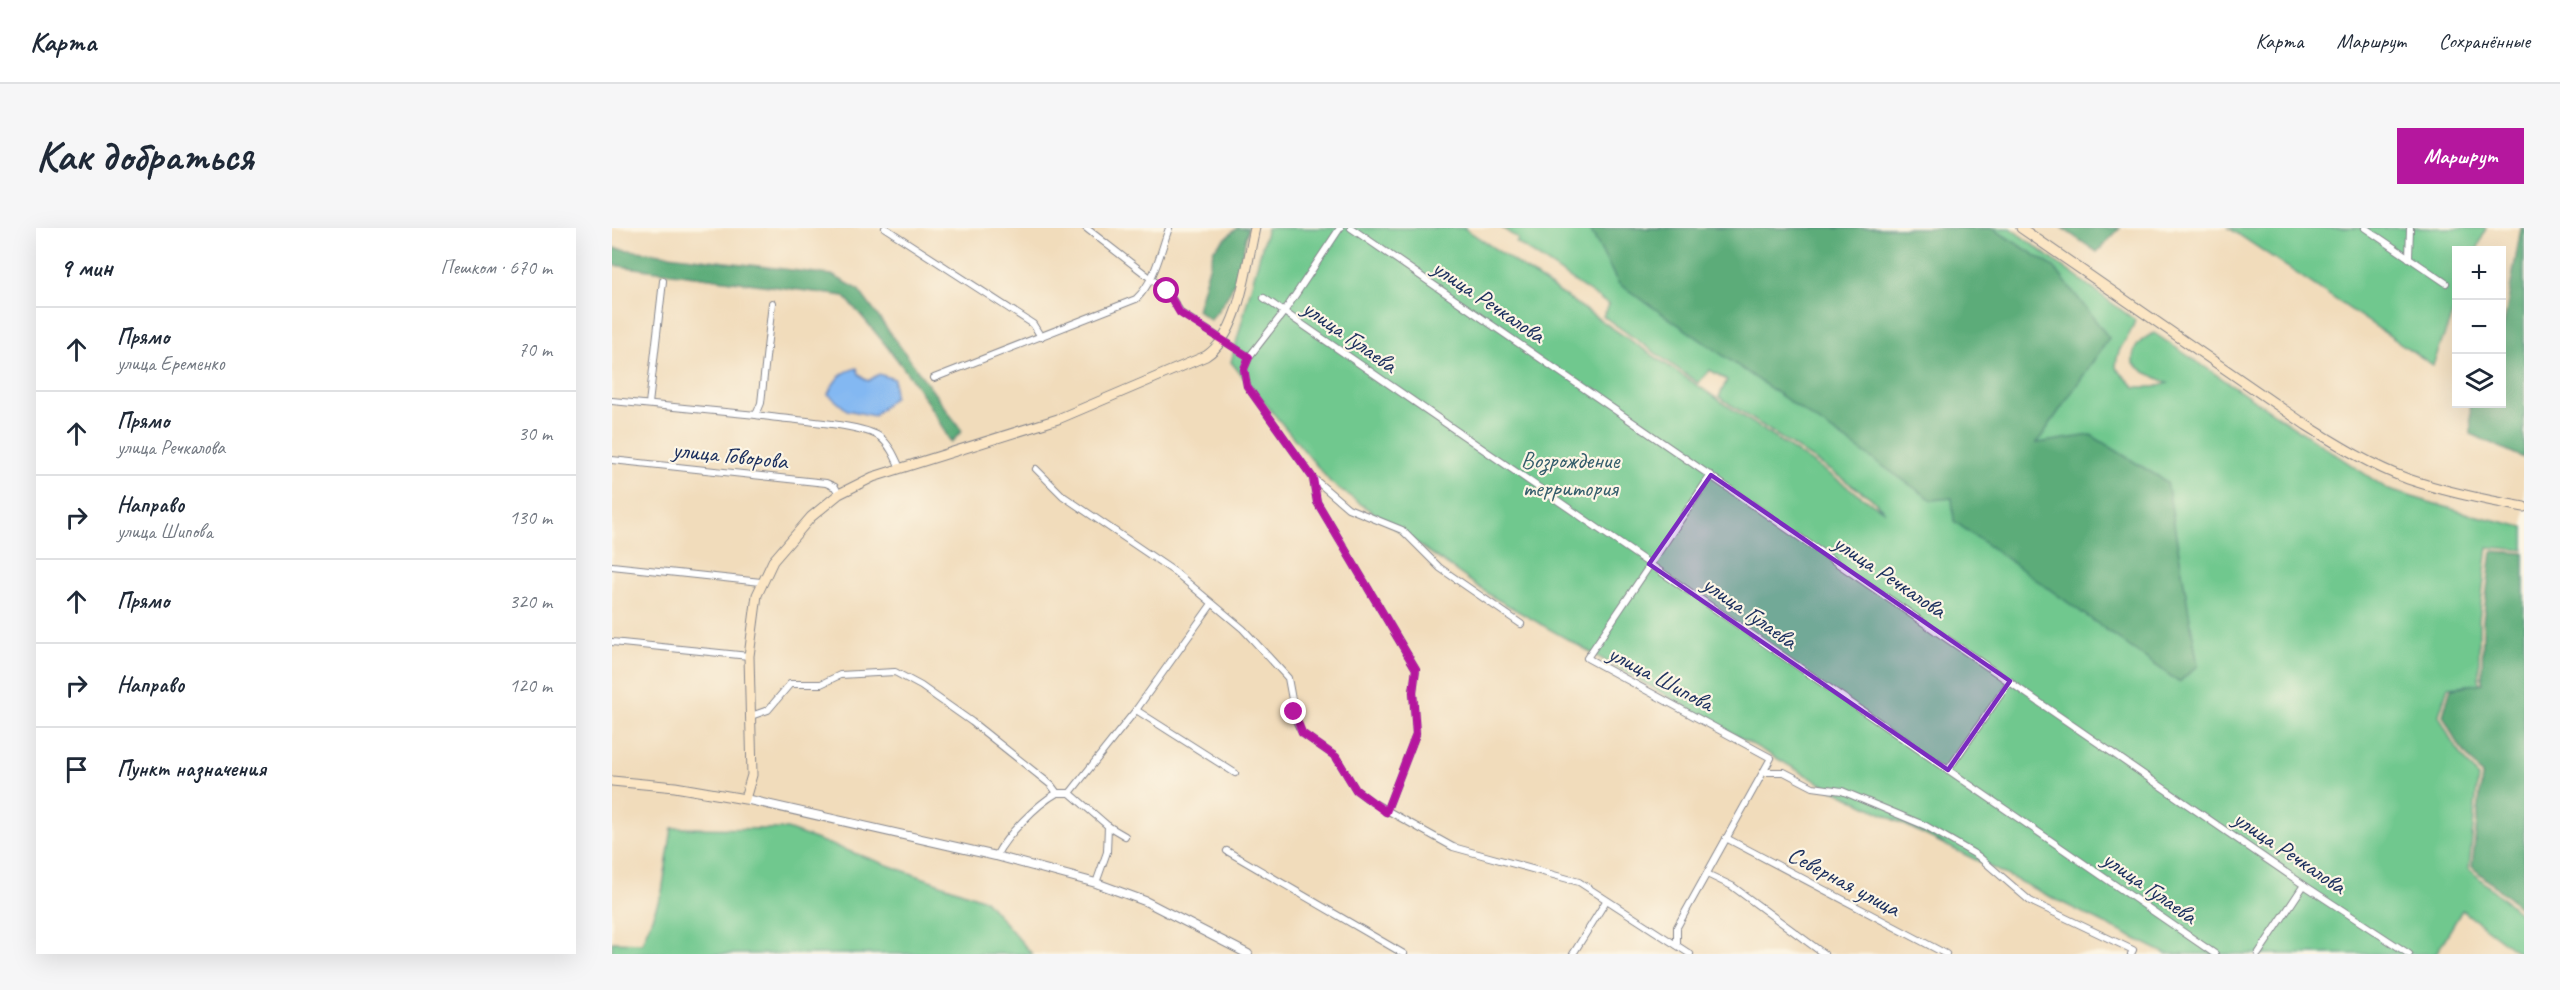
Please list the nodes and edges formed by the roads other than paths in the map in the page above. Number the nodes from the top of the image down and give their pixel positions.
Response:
1 (885, 228) edge
2 (1086, 228) edge
3 (1169, 228) edge
4 (1255, 228) edge
5 (1340, 228) edge
6 (1350, 228) edge
7 (2021, 228) edge
8 (2365, 228) edge
9 (2410, 228) edge
10 (2409, 258) junction
11 (1152, 277) junction
12 (663, 281) dead end
13 (2446, 283) dead end
14 (1264, 298) dead end
15 (772, 303) dead end
16 (1284, 312) junction
17 (1041, 337) junction
18 (1223, 339) junction
19 (1249, 357) junction
20 (933, 378) dead end
21 (612, 401) edge
22 (649, 404) junction
23 (756, 415) junction
24 (612, 460) edge
25 (900, 468) junction
26 (1036, 470) dead end
27 (1711, 475) junction
28 (1313, 478) junction
29 (839, 494) junction
30 (2524, 507) edge
31 (1649, 564) junction
32 (612, 566) edge
33 (761, 582) junction
34 (1211, 605) junction
35 (1521, 624) dead end
36 (612, 642) edge
37 (749, 656) junction
38 (2010, 681) junction
39 (1136, 710) junction
40 (751, 716) junction
41 (1948, 770) junction
42 (1765, 772) junction
43 (1235, 773) dead end
44 (612, 781) edge
45 (1057, 793) junction
46 (1070, 793) junction
47 (745, 800) junction
48 (1386, 812) junction
49 (1108, 826) junction
50 (1125, 836) dead end
51 (1726, 838) junction
52 (1227, 851) dead end
53 (996, 856) junction
54 (1707, 874) junction
55 (1096, 884) junction
56 (2304, 885) junction
57 (1606, 900) junction
58 (1677, 945) junction
59 (1248, 954) edge
60 (1404, 954) edge
61 (1573, 954) edge
62 (1690, 954) edge
63 (1824, 954) edge
64 (1946, 954) edge
65 (2131, 954) edge
66 (2215, 954) edge
67 (2258, 954) edge
68 (2409, 954) edge

1 - 17 street
2 - 11 street
3 - 11 street
4 - 18 main road
5 - 16 street
6 - 27 street, улица Речкалова
7 - 30 main road
8 - 10 street
9 - 10 street
10 - 13 street
11 - 17 street
11 - 18 street
12 - 22 street
14 - 16 street, улица Гулаева
15 - 23 street
16 - 19 street
16 - 31 street, улица Гулаева
17 - 20 street
18 - 19 street
18 - 25 main road
19 - 28 street
21 - 22 street
22 - 23 street
23 - 25 street
24 - 29 street, улица Говорова
25 - 29 main road
26 - 34 street
27 - 31 street, улица Шипова
27 - 38 street, улица Речкалова
28 - 35 street
28 - 48 street
29 - 33 main road
31 - 41 street, улица Гулаева
31 - 42 street, улица Шипова
32 - 33 street
33 - 37 main road
34 - 39 street
34 - 48 street
36 - 37 street
37 - 40 main road
38 - 41 street
38 - 56 street, улица Речкалова
39 - 43 street
39 - 46 street
40 - 45 street
40 - 47 main road
41 - 66 street, улица Гулаева
42 - 51 street
42 - 65 street
44 - 47 main road
45 - 46 street
45 - 53 street
46 - 49 street
47 - 53 street
48 - 57 street
49 - 50 street
49 - 55 street
51 - 54 street
51 - 64 street, Северная улица
52 - 60 street
53 - 55 street
54 - 58 street
54 - 63 street
55 - 59 street
56 - 67 street
56 - 68 street, улица Речкалова
57 - 58 street
57 - 61 street
58 - 62 street

